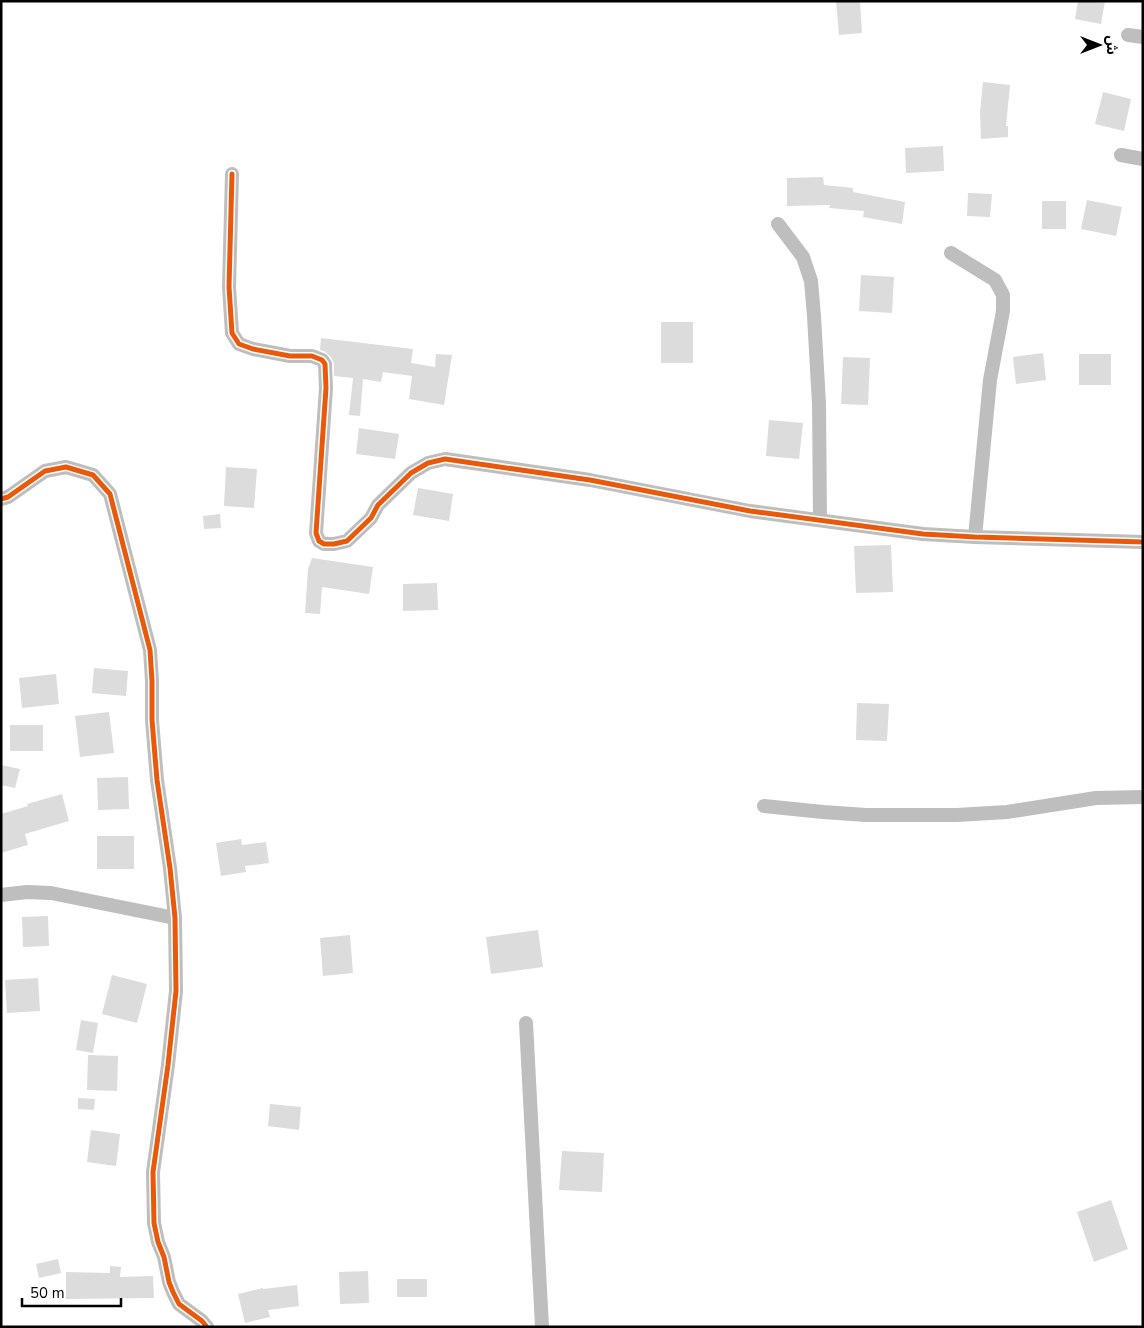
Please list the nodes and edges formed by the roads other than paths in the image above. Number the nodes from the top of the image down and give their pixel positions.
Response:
1 (1128, 34) dead end
2 (1143, 37) edge
3 (1121, 155) dead end
4 (1143, 158) edge
5 (232, 174) dead end
6 (778, 224) dead end
7 (951, 253) dead end
8 (1, 499) edge
9 (820, 520) junction
10 (975, 537) junction
11 (1143, 542) edge
12 (1143, 797) edge
13 (764, 806) dead end
14 (1, 896) edge
15 (175, 918) junction
16 (526, 1023) dead end
17 (207, 1327) edge
18 (542, 1327) edge

1 - 2 street
3 - 4 street
5 - 9 street
6 - 9 street
7 - 10 street
8 - 15 street
9 - 10 street
10 - 11 street
12 - 13 street
14 - 15 street
15 - 17 street
16 - 18 street

